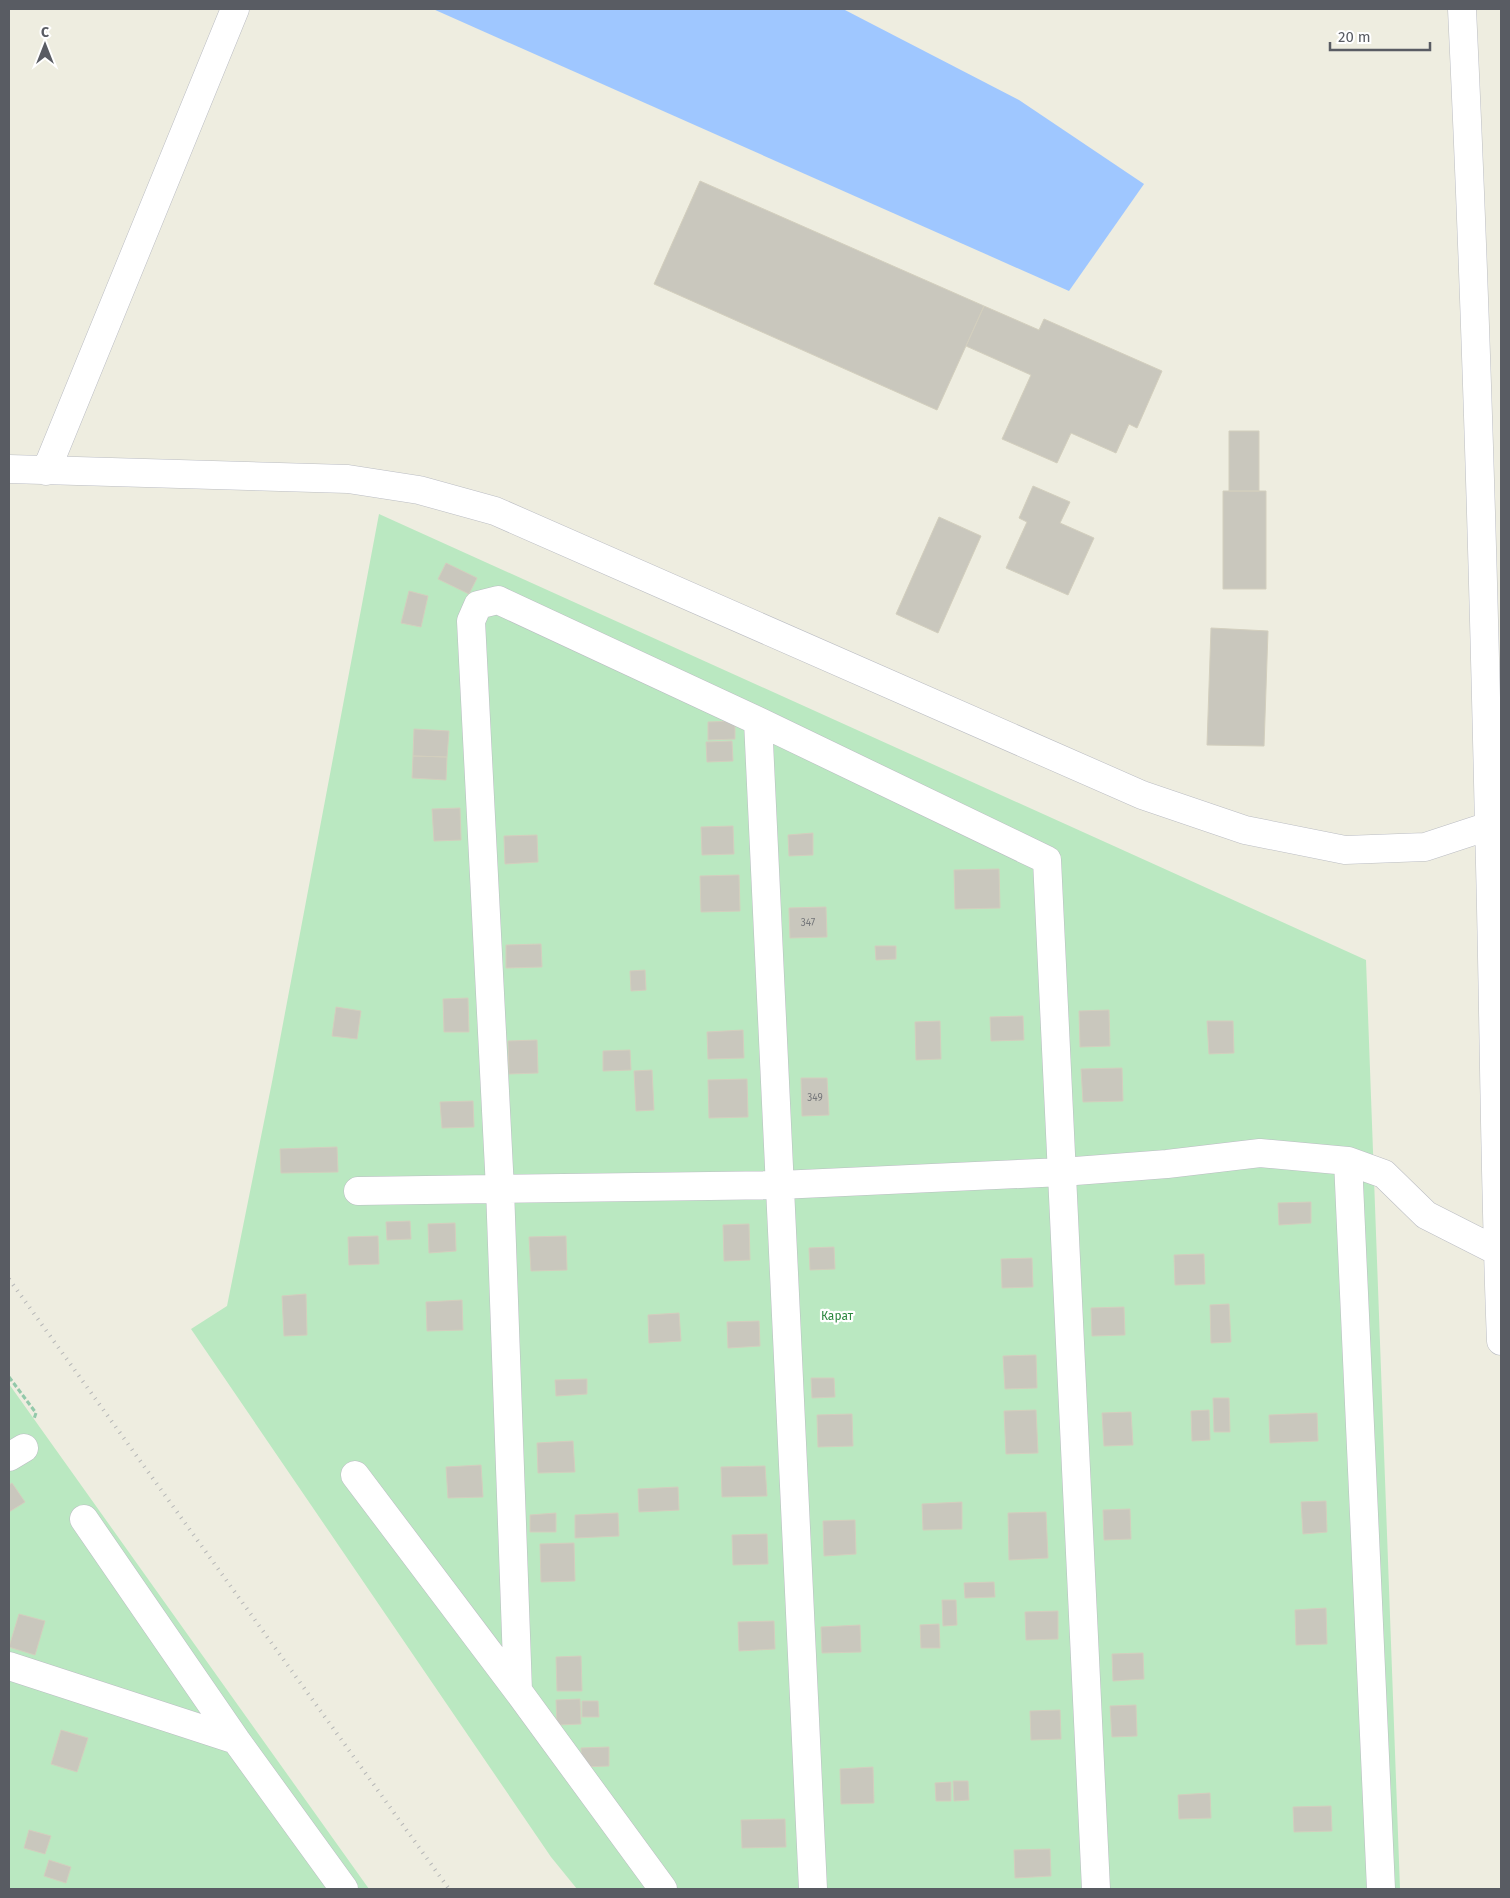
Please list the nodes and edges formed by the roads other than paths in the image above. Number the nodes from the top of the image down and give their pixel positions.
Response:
1 (235, 9) edge
2 (1462, 9) edge
3 (9, 469) edge
4 (46, 471) junction
5 (758, 720) junction
6 (1489, 826) junction
7 (1348, 1162) junction
8 (1062, 1172) junction
9 (780, 1186) junction
10 (500, 1189) junction
11 (358, 1191) dead end
12 (1497, 1251) junction
13 (1501, 1341) edge
14 (355, 1475) dead end
15 (84, 1519) dead end
16 (9, 1666) edge
17 (518, 1691) junction
18 (236, 1740) junction
19 (344, 1889) edge
20 (663, 1889) edge
21 (813, 1889) edge
22 (1096, 1889) edge
23 (1381, 1889) edge

1 - 4 street
2 - 6 street
3 - 4 street
4 - 6 street
5 - 8 street
5 - 9 street
5 - 10 street
6 - 12 street
7 - 8 street
7 - 12 street
7 - 23 street
8 - 9 street
8 - 22 street
9 - 10 street
9 - 21 street
10 - 11 street
10 - 17 street
12 - 13 street
14 - 17 street
15 - 18 street
16 - 18 street
17 - 20 street
18 - 19 street

